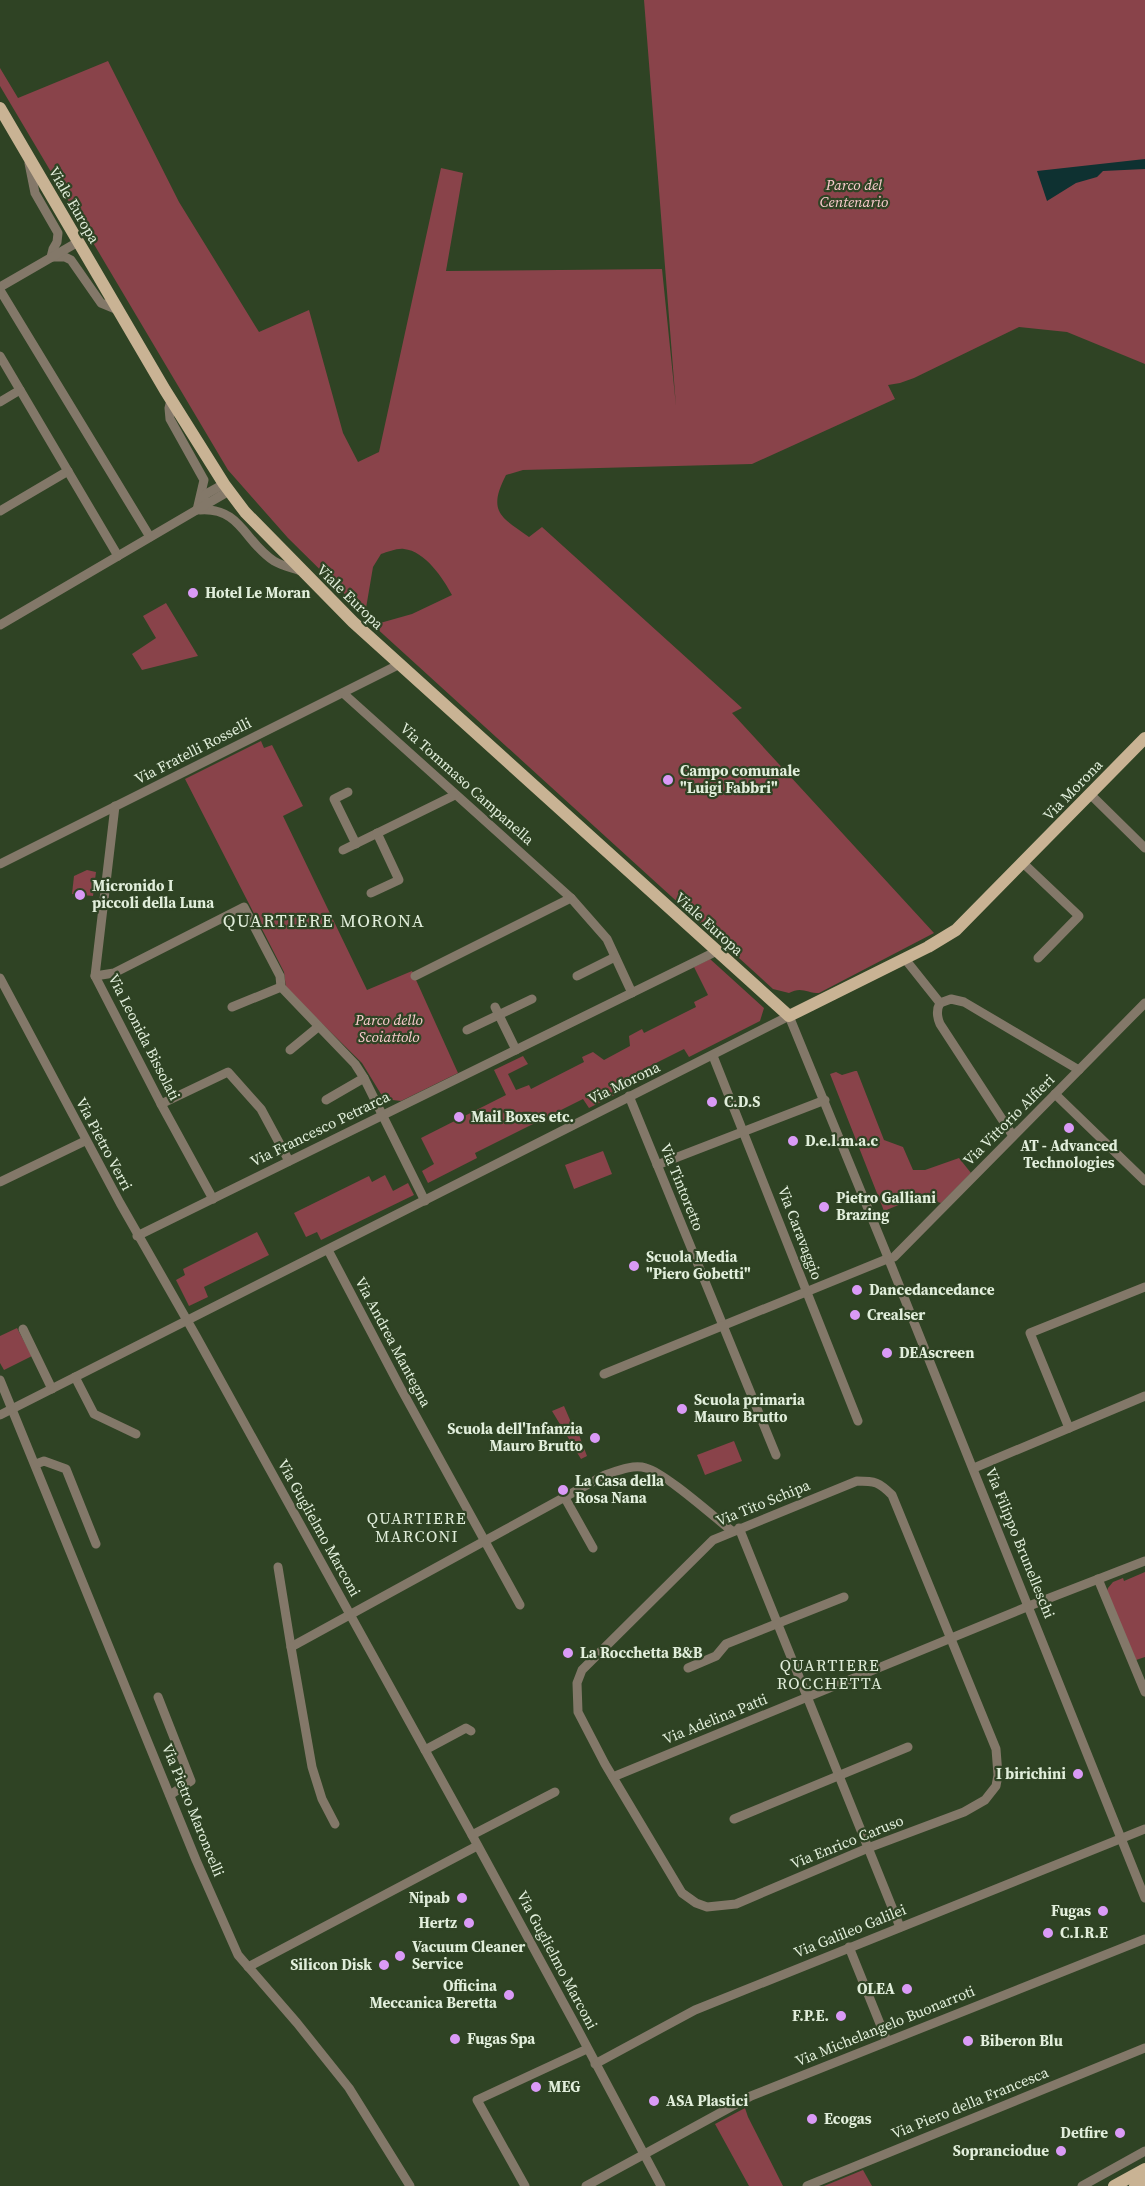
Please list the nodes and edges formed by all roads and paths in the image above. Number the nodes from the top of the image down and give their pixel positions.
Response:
1 (0, 108) edge
2 (27, 155) junction
3 (76, 239) junction
4 (51, 257) junction
5 (0, 288) edge
6 (118, 310) junction
7 (0, 356) edge
8 (20, 390) junction
9 (171, 400) junction
10 (0, 402) edge
11 (68, 471) junction
12 (226, 487) junction
13 (197, 510) junction
14 (0, 511) edge
15 (150, 537) junction
16 (118, 556) junction
17 (301, 571) junction
18 (0, 626) edge
19 (400, 664) junction
20 (343, 693) junction
21 (1145, 738) edge
22 (348, 792) dead end
23 (1090, 794) junction
24 (455, 795) junction
25 (115, 806) junction
26 (377, 834) junction
27 (356, 844) junction
28 (1145, 848) edge
29 (343, 850) dead end
30 (1023, 863) junction
31 (0, 864) edge
32 (371, 893) dead end
33 (571, 898) junction
34 (717, 951) junction
35 (615, 957) junction
36 (905, 958) junction
37 (1038, 958) dead end
38 (95, 976) junction
39 (415, 976) dead end
40 (577, 976) dead end
41 (0, 978) edge
42 (281, 987) junction
43 (632, 993) junction
44 (532, 999) dead end
45 (940, 1003) junction
46 (1145, 1003) edge
47 (232, 1007) dead end
48 (497, 1011) junction
49 (789, 1016) junction
50 (318, 1027) junction
51 (467, 1030) dead end
52 (290, 1050) dead end
53 (516, 1050) junction
54 (713, 1056) junction
55 (1079, 1070) junction
56 (364, 1078) junction
57 (1055, 1094) junction
58 (629, 1096) junction
59 (326, 1100) dead end
60 (825, 1100) junction
61 (161, 1104) junction
62 (384, 1115) junction
63 (745, 1132) junction
64 (1013, 1136) junction
65 (85, 1141) junction
66 (289, 1161) junction
67 (657, 1165) junction
68 (1145, 1181) edge
69 (0, 1182) edge
70 (213, 1198) junction
71 (425, 1201) junction
72 (137, 1236) junction
73 (327, 1250) junction
74 (889, 1258) junction
75 (1145, 1287) edge
76 (806, 1292) junction
77 (187, 1321) junction
78 (723, 1326) junction
79 (23, 1329) dead end
80 (604, 1374) dead end
81 (75, 1377) junction
82 (0, 1380) edge
83 (51, 1389) junction
84 (1145, 1396) edge
85 (13, 1408) junction
86 (0, 1415) edge
87 (858, 1421) dead end
88 (1069, 1428) junction
89 (136, 1434) dead end
90 (776, 1455) dead end
91 (36, 1464) junction
92 (974, 1468) junction
93 (565, 1498) junction
94 (736, 1530) junction
95 (485, 1541) junction
96 (96, 1544) dead end
97 (593, 1548) dead end
98 (1145, 1561) edge
99 (278, 1566) dead end
100 (1098, 1579) junction
101 (844, 1597) dead end
102 (520, 1605) dead end
103 (1029, 1606) junction
104 (351, 1616) junction
105 (778, 1623) junction
106 (951, 1639) junction
107 (291, 1647) junction
108 (688, 1668) dead end
109 (1145, 1692) edge
110 (158, 1696) dead end
111 (807, 1697) junction
112 (471, 1731) dead end
113 (908, 1747) dead end
114 (424, 1750) junction
115 (839, 1776) junction
116 (614, 1777) junction
117 (555, 1792) dead end
118 (170, 1796) junction
119 (734, 1819) dead end
120 (334, 1824) dead end
121 (1145, 1829) edge
122 (472, 1835) junction
123 (1122, 1838) junction
124 (477, 1846) junction
125 (868, 1848) junction
126 (1145, 1898) edge
127 (900, 1927) junction
128 (1145, 1939) edge
129 (849, 1947) junction
130 (248, 1967) junction
131 (887, 2041) junction
132 (1145, 2048) edge
133 (587, 2049) junction
134 (595, 2064) junction
135 (1145, 2151) edge
136 (644, 2156) junction
137 (1145, 2169) edge
138 (1145, 2181) edge
139 (410, 2186) edge
140 (525, 2186) edge
141 (586, 2186) edge
142 (660, 2186) edge
143 (807, 2186) edge
144 (1082, 2186) edge
145 (1114, 2186) edge
146 (1135, 2186) edge

1 - 2 main road, Viale Europa
2 - 3 main road, Viale Europa
2 - 4 street
3 - 4 street
3 - 6 main road, Viale Europa
4 - 5 street
4 - 6 street
5 - 15 street
6 - 9 main road, Viale Europa
7 - 8 street
8 - 10 street
8 - 11 street
9 - 12 main road, Viale Europa
9 - 13 street
11 - 14 street
11 - 16 street
12 - 13 street
12 - 17 main road, Viale Europa
13 - 15 street
13 - 17 street
15 - 16 street
16 - 18 street
17 - 19 main road, Viale Europa
19 - 20 street, Via Fratelli Rosselli
19 - 34 main road, Viale Europa
20 - 24 street, Via Tommaso Campanella
20 - 25 street, Via Fratelli Rosselli
21 - 23 main road, Via Morona
22 - 27 street
23 - 28 street
23 - 30 main road, Via Morona
24 - 26 street
24 - 33 street, Via Tommaso Campanella
25 - 31 street, Via Fratelli Rosselli
25 - 38 street, Via Leonida Bissolati
26 - 27 street
26 - 32 street
27 - 29 street
30 - 36 main road, Via Morona
30 - 37 street
33 - 35 street, Via Tommaso Campanella
33 - 39 street
34 - 43 street, Via Francesco Petrarca
34 - 49 main road, Viale Europa
35 - 40 street
35 - 43 street, Via Tommaso Campanella
36 - 45 street
36 - 49 main road, Via Morona
38 - 42 street
38 - 61 street, Via Leonida Bissolati
41 - 65 street, Via Pietro Verri
42 - 47 street
42 - 50 street
43 - 53 street, Via Francesco Petrarca
44 - 48 street
45 - 55 street
45 - 64 street
46 - 55 street, Via Vittorio Alfieri
48 - 51 street
48 - 53 street
49 - 54 street, Via Morona
49 - 60 street, Via Filippo Brunelleschi
50 - 52 street
50 - 56 street
53 - 62 street, Via Francesco Petrarca
54 - 58 street, Via Morona
54 - 63 street, Via Caravaggio
55 - 57 street, Via Vittorio Alfieri
56 - 59 street
56 - 62 street
57 - 64 street, Via Vittorio Alfieri
57 - 68 street
58 - 67 street, Via Tintoretto
58 - 71 street, Via Morona
60 - 63 street
60 - 74 street, Via Filippo Brunelleschi
61 - 66 street
61 - 70 street, Via Leonida Bissolati
62 - 66 street, Via Francesco Petrarca
62 - 71 street
63 - 67 street
63 - 76 street, Via Caravaggio
64 - 74 street, Via Vittorio Alfieri
65 - 69 street
65 - 72 street, Via Pietro Verri
66 - 70 street, Via Francesco Petrarca
67 - 78 street, Via Tintoretto
70 - 72 street, Via Francesco Petrarca
71 - 73 street, Via Morona
72 - 77 street, Via Pietro Verri
73 - 77 street, Via Morona
73 - 95 street, Via Andrea Mantegna
74 - 76 street
74 - 92 street, Via Filippo Brunelleschi
75 - 88 street
76 - 78 street
76 - 87 street, Via Caravaggio
77 - 81 street, Via Morona
77 - 104 street, Via Guglielmo Marconi
78 - 80 street
78 - 90 street, Via Tintoretto
79 - 83 street
81 - 83 street, Via Morona
81 - 89 street
82 - 85 street, Via Pietro Maroncelli
83 - 85 street, Via Morona
84 - 88 street
85 - 86 street, Via Morona
85 - 91 street, Via Pietro Maroncelli
88 - 92 street
91 - 96 street
91 - 118 street, Via Pietro Maroncelli
92 - 103 street, Via Filippo Brunelleschi
93 - 94 street
93 - 95 street
93 - 97 street
94 - 105 street
94 - 106 street, Via Tito Schipa
94 - 116 street, Via Tito Schipa
95 - 102 street, Via Andrea Mantegna
95 - 104 street
98 - 100 street, Via Adelina Patti
99 - 107 street
100 - 103 street, Via Adelina Patti
100 - 109 street
101 - 105 street
103 - 106 street, Via Adelina Patti
103 - 123 street, Via Filippo Brunelleschi
104 - 107 street
104 - 114 street, Via Guglielmo Marconi
105 - 108 street
105 - 111 street
106 - 111 street, Via Adelina Patti
106 - 125 street, Via Enrico Caruso
107 - 120 street
110 - 118 street
111 - 115 street
111 - 116 street, Via Adelina Patti
112 - 114 street
113 - 115 street
114 - 122 street, Via Guglielmo Marconi
115 - 119 street
115 - 125 street
116 - 125 street, Via Enrico Caruso
117 - 122 street
118 - 130 street, Via Pietro Maroncelli
121 - 123 street, Via Galileo Galilei
122 - 124 street, Via Guglielmo Marconi
123 - 126 street, Via Filippo Brunelleschi
123 - 127 street, Via Galileo Galilei
124 - 130 street
124 - 133 street, Via Guglielmo Marconi
125 - 127 street
127 - 129 street, Via Galileo Galilei
128 - 131 street, Via Michelangelo Buonarroti
129 - 131 street
129 - 134 street, Via Galileo Galilei
130 - 139 street, Via Pietro Maroncelli
131 - 136 street, Via Michelangelo Buonarroti
132 - 143 street, Via Piero della Francesca
133 - 134 street, Via Guglielmo Marconi
133 - 140 street
134 - 136 street, Via Guglielmo Marconi
135 - 144 street
136 - 141 street, Via Michelangelo Buonarroti
136 - 142 street, Via Guglielmo Marconi
137 - 145 main road
138 - 146 main road

